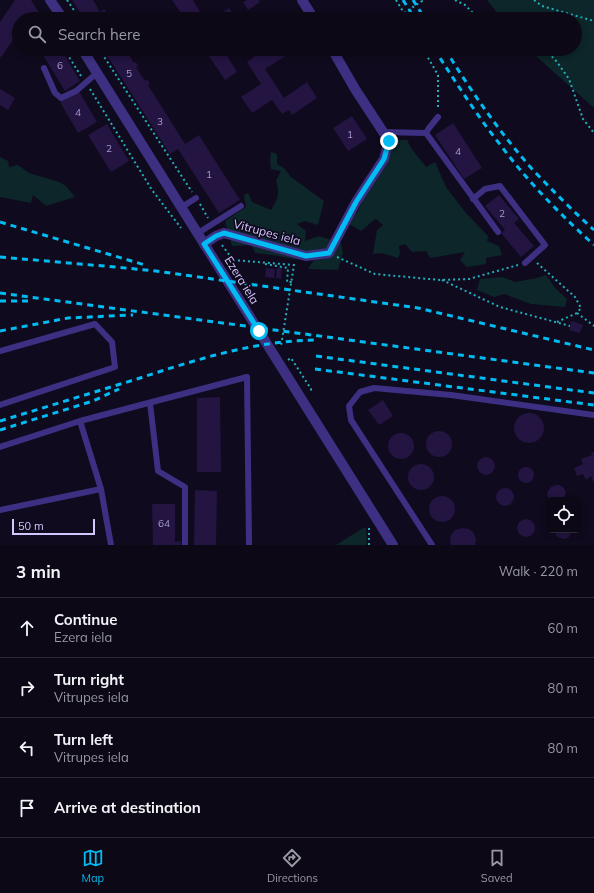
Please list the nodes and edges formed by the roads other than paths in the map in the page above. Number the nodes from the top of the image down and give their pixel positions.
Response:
1 (50, 0) edge
2 (302, 0) edge
3 (58, 12) edge
4 (310, 12) edge
5 (86, 56) edge
6 (336, 56) edge
7 (44, 68) dead end
8 (97, 74) junction
9 (438, 118) road end
10 (383, 132) junction
11 (426, 133) junction
12 (196, 198) road end
13 (473, 199) junction
14 (241, 206) dead end
15 (182, 207) junction
16 (498, 232) dead end
17 (198, 233) junction
18 (204, 244) junction
19 (525, 263) road end
20 (0, 352) edge
21 (150, 403) junction
22 (0, 405) edge
23 (594, 415) edge
24 (80, 421) junction
25 (0, 447) edge
26 (101, 489) junction
27 (0, 510) edge
28 (111, 545) edge
29 (185, 545) edge
30 (249, 545) edge
31 (393, 545) edge
32 (432, 545) edge

1 - 3 street
2 - 4 street
5 - 8 street, Ezera iela
6 - 10 street
7 - 8 lane
8 - 15 street, Ezera iela
9 - 11 lane
10 - 11 lane
10 - 18 street, Vitrupes iela
11 - 13 lane
12 - 15 lane
13 - 16 lane
13 - 19 lane
14 - 17 lane
15 - 17 street, Ezera iela
17 - 18 street, Ezera iela
18 - 31 street, Ezera iela
20 - 22 lane
21 - 24 lane
21 - 29 lane
21 - 30 lane
23 - 32 lane
24 - 25 lane
24 - 26 lane
26 - 27 lane
26 - 28 lane

